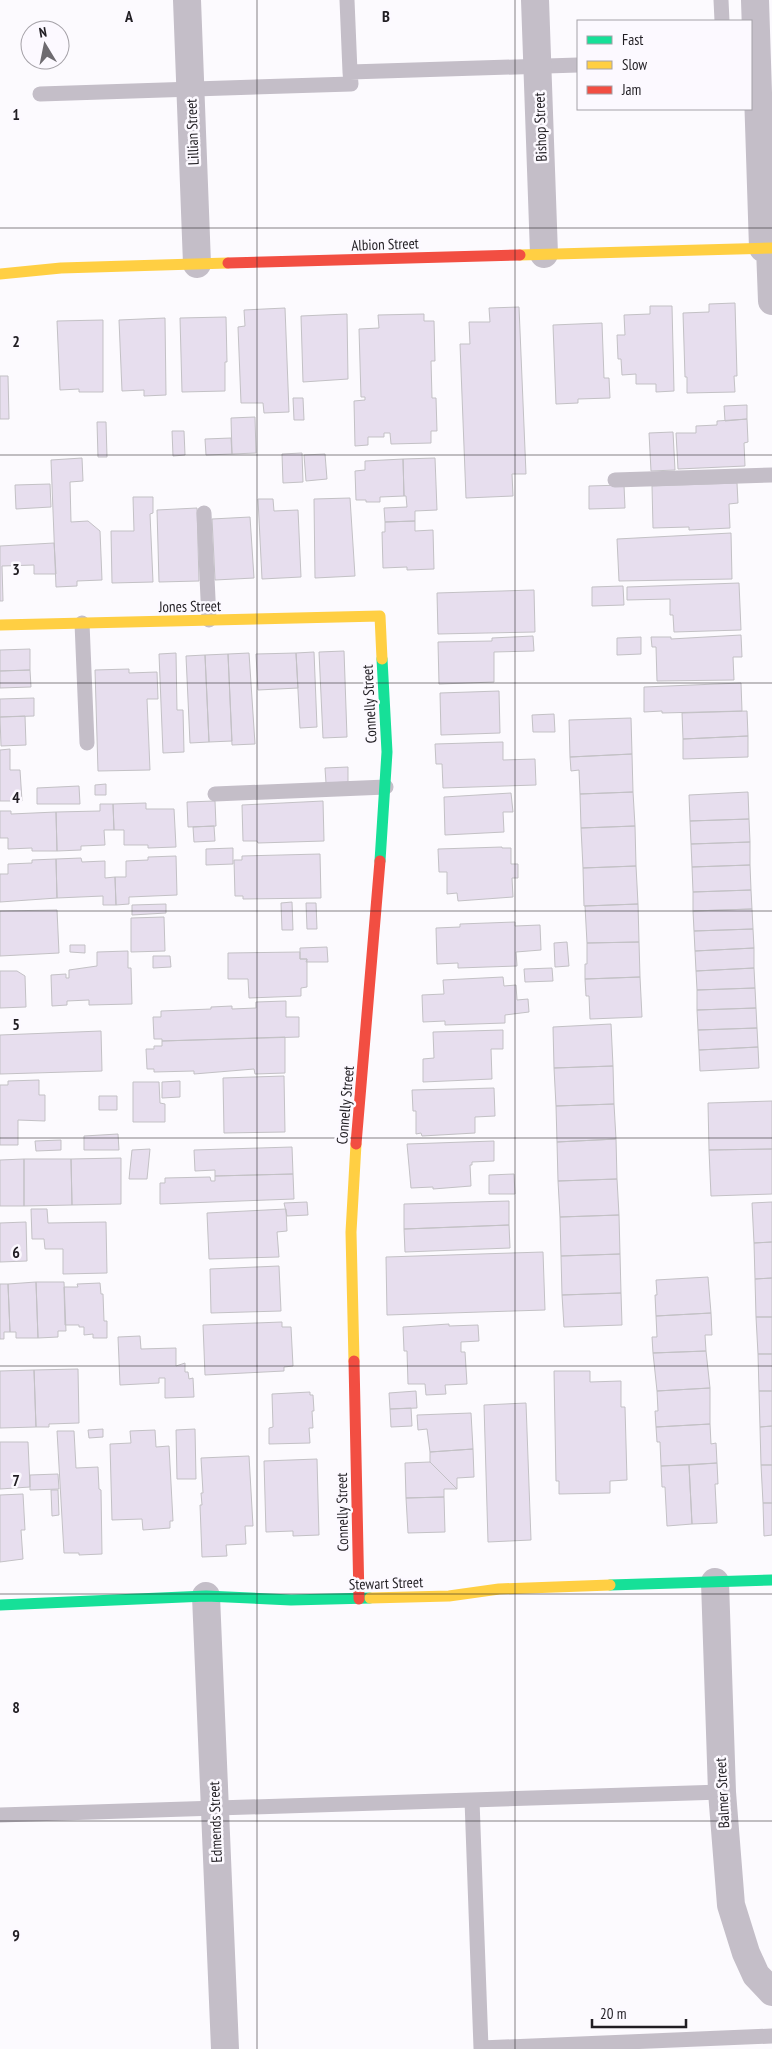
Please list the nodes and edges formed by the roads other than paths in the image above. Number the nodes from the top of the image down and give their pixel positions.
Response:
1 (187, 0) edge
2 (347, 0) edge
3 (535, 0) edge
4 (721, 0) edge
5 (755, 0) edge
6 (722, 20) edge
7 (754, 59) edge
8 (577, 65) edge
9 (538, 66) junction
10 (350, 72) junction
11 (191, 89) junction
12 (40, 94) dead end
13 (768, 248) edge
14 (544, 254) junction
15 (197, 264) junction
16 (0, 274) edge
17 (772, 301) edge
18 (772, 475) edge
19 (615, 480) dead end
20 (204, 513) dead end
21 (380, 616) joint
22 (209, 620) junction
23 (82, 623) junction
24 (0, 625) edge
25 (87, 743) dead end
26 (386, 787) junction
27 (215, 794) dead end
28 (772, 1580) edge
29 (715, 1582) junction
30 (206, 1596) junction
31 (358, 1598) junction
32 (0, 1605) edge
33 (722, 1792) junction
34 (472, 1800) junction
35 (214, 1809) junction
36 (0, 1815) edge
37 (772, 1992) edge
38 (772, 2036) edge
39 (225, 2049) edge

1 - 11 street, Lillian Street
2 - 10 lane
3 - 9 street, Bishop Street
4 - 6 lane
5 - 7 street
7 - 13 street
8 - 9 lane
9 - 10 lane
9 - 14 street, Bishop Street
10 - 11 lane
11 - 12 lane
11 - 15 street, Lillian Street
13 - 14 street, Albion Street
13 - 17 street
14 - 15 street, Albion Street
15 - 16 street, Albion Street
18 - 19 lane
20 - 22 lane
21 - 22 street, Jones Street
21 - 26 street, Connelly Street
22 - 23 street, Jones Street
23 - 24 street, Jones Street
23 - 25 lane
26 - 27 lane
26 - 31 street, Connelly Street
28 - 29 street, Stewart Street
29 - 31 street, Stewart Street
29 - 33 street, Balmer Street
30 - 31 street, Stewart Street
30 - 32 street, Stewart Street
30 - 35 street, Edmends Street
33 - 34 lane
33 - 37 street, Balmer Street
34 - 35 lane
34 - 38 lane
35 - 36 lane
35 - 39 street, Edmends Street

